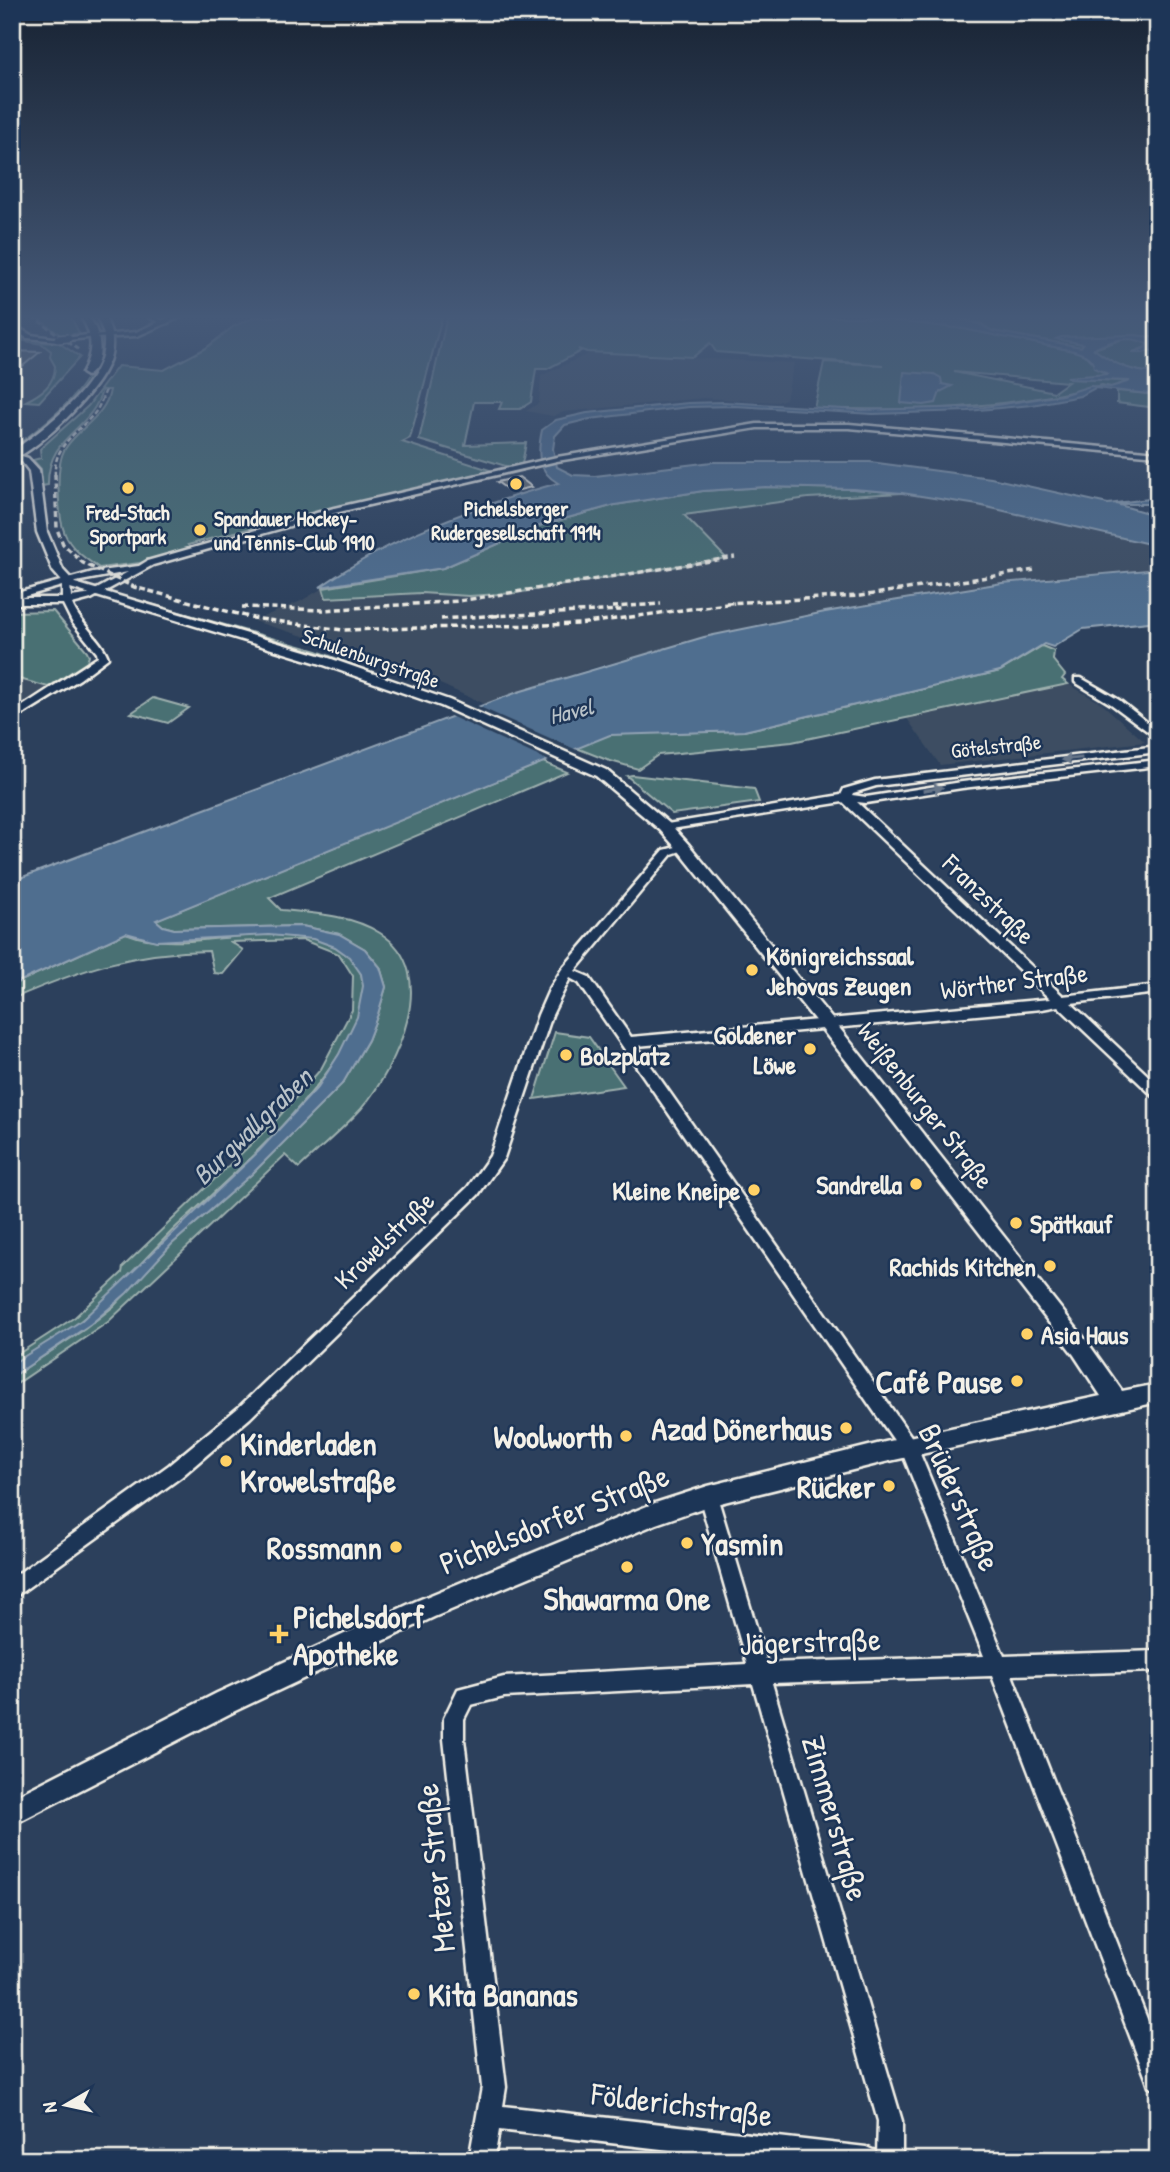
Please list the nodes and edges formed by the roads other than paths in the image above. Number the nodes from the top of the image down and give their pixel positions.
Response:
1 (42, 418) edge
2 (60, 418) edge
3 (12, 443) edge
4 (1158, 454) edge
5 (12, 457) edge
6 (17, 471) edge
7 (36, 488) junction
8 (142, 568) junction
9 (70, 580) junction
10 (103, 593) junction
11 (65, 600) junction
12 (13, 601) edge
13 (1078, 680) dead end
14 (12, 718) edge
15 (1158, 736) edge
16 (1158, 749) edge
17 (1158, 764) edge
18 (846, 798) junction
19 (664, 827) junction
20 (684, 848) junction
21 (567, 972) junction
22 (1158, 989) edge
23 (1060, 1001) junction
24 (827, 1024) junction
25 (626, 1042) junction
26 (1158, 1093) edge
27 (1158, 1393) edge
28 (1117, 1401) junction
29 (909, 1448) junction
30 (708, 1496) junction
31 (12, 1590) edge
32 (1158, 1661) edge
33 (998, 1665) junction
34 (759, 1674) junction
35 (465, 1696) joint
36 (12, 1812) edge
37 (1158, 2078) edge
38 (490, 2116) junction
39 (481, 2160) edge
40 (866, 2160) edge
41 (889, 2160) edge

1 - 3 main road
2 - 5 main road
4 - 8 street
5 - 7 street
6 - 7 street
7 - 9 street
8 - 9 street
8 - 10 street
9 - 10 street, Schulenburgstraße
9 - 11 street
9 - 12 street
10 - 11 street
10 - 19 street, Schulenburgstraße
11 - 12 street
11 - 14 street
13 - 15 street
16 -> 18 street, Götelstraße
18 -> 17 street, Götelstraße
18 - 19 street, Götelstraße
18 - 23 street, Franzstraße
19 - 20 street
20 - 21 street, Krowelstraße
20 - 24 street, Weißenburger Straße
21 - 25 street, Brüderstraße
21 - 31 street, Krowelstraße
22 - 23 street, Wörther Straße
23 - 24 street, Wörther Straße
23 - 26 street, Franzstraße
24 - 25 street, Wörther Straße
24 - 28 street, Weißenburger Straße
25 - 29 street, Brüderstraße
27 - 28 street, Pichelsdorfer Straße
28 - 29 street, Pichelsdorfer Straße
29 - 30 street, Pichelsdorfer Straße
29 - 33 street, Brüderstraße
30 - 34 street, Zimmerstraße
30 - 36 street, Pichelsdorfer Straße
32 - 33 street, Jägerstraße
33 - 34 street, Jägerstraße
33 - 37 street, Brüderstraße
34 - 35 street, Jägerstraße
34 - 41 street, Zimmerstraße
35 - 38 street, Metzer Straße
38 - 39 street, Metzer Straße
38 - 40 street, Földerichstraße

